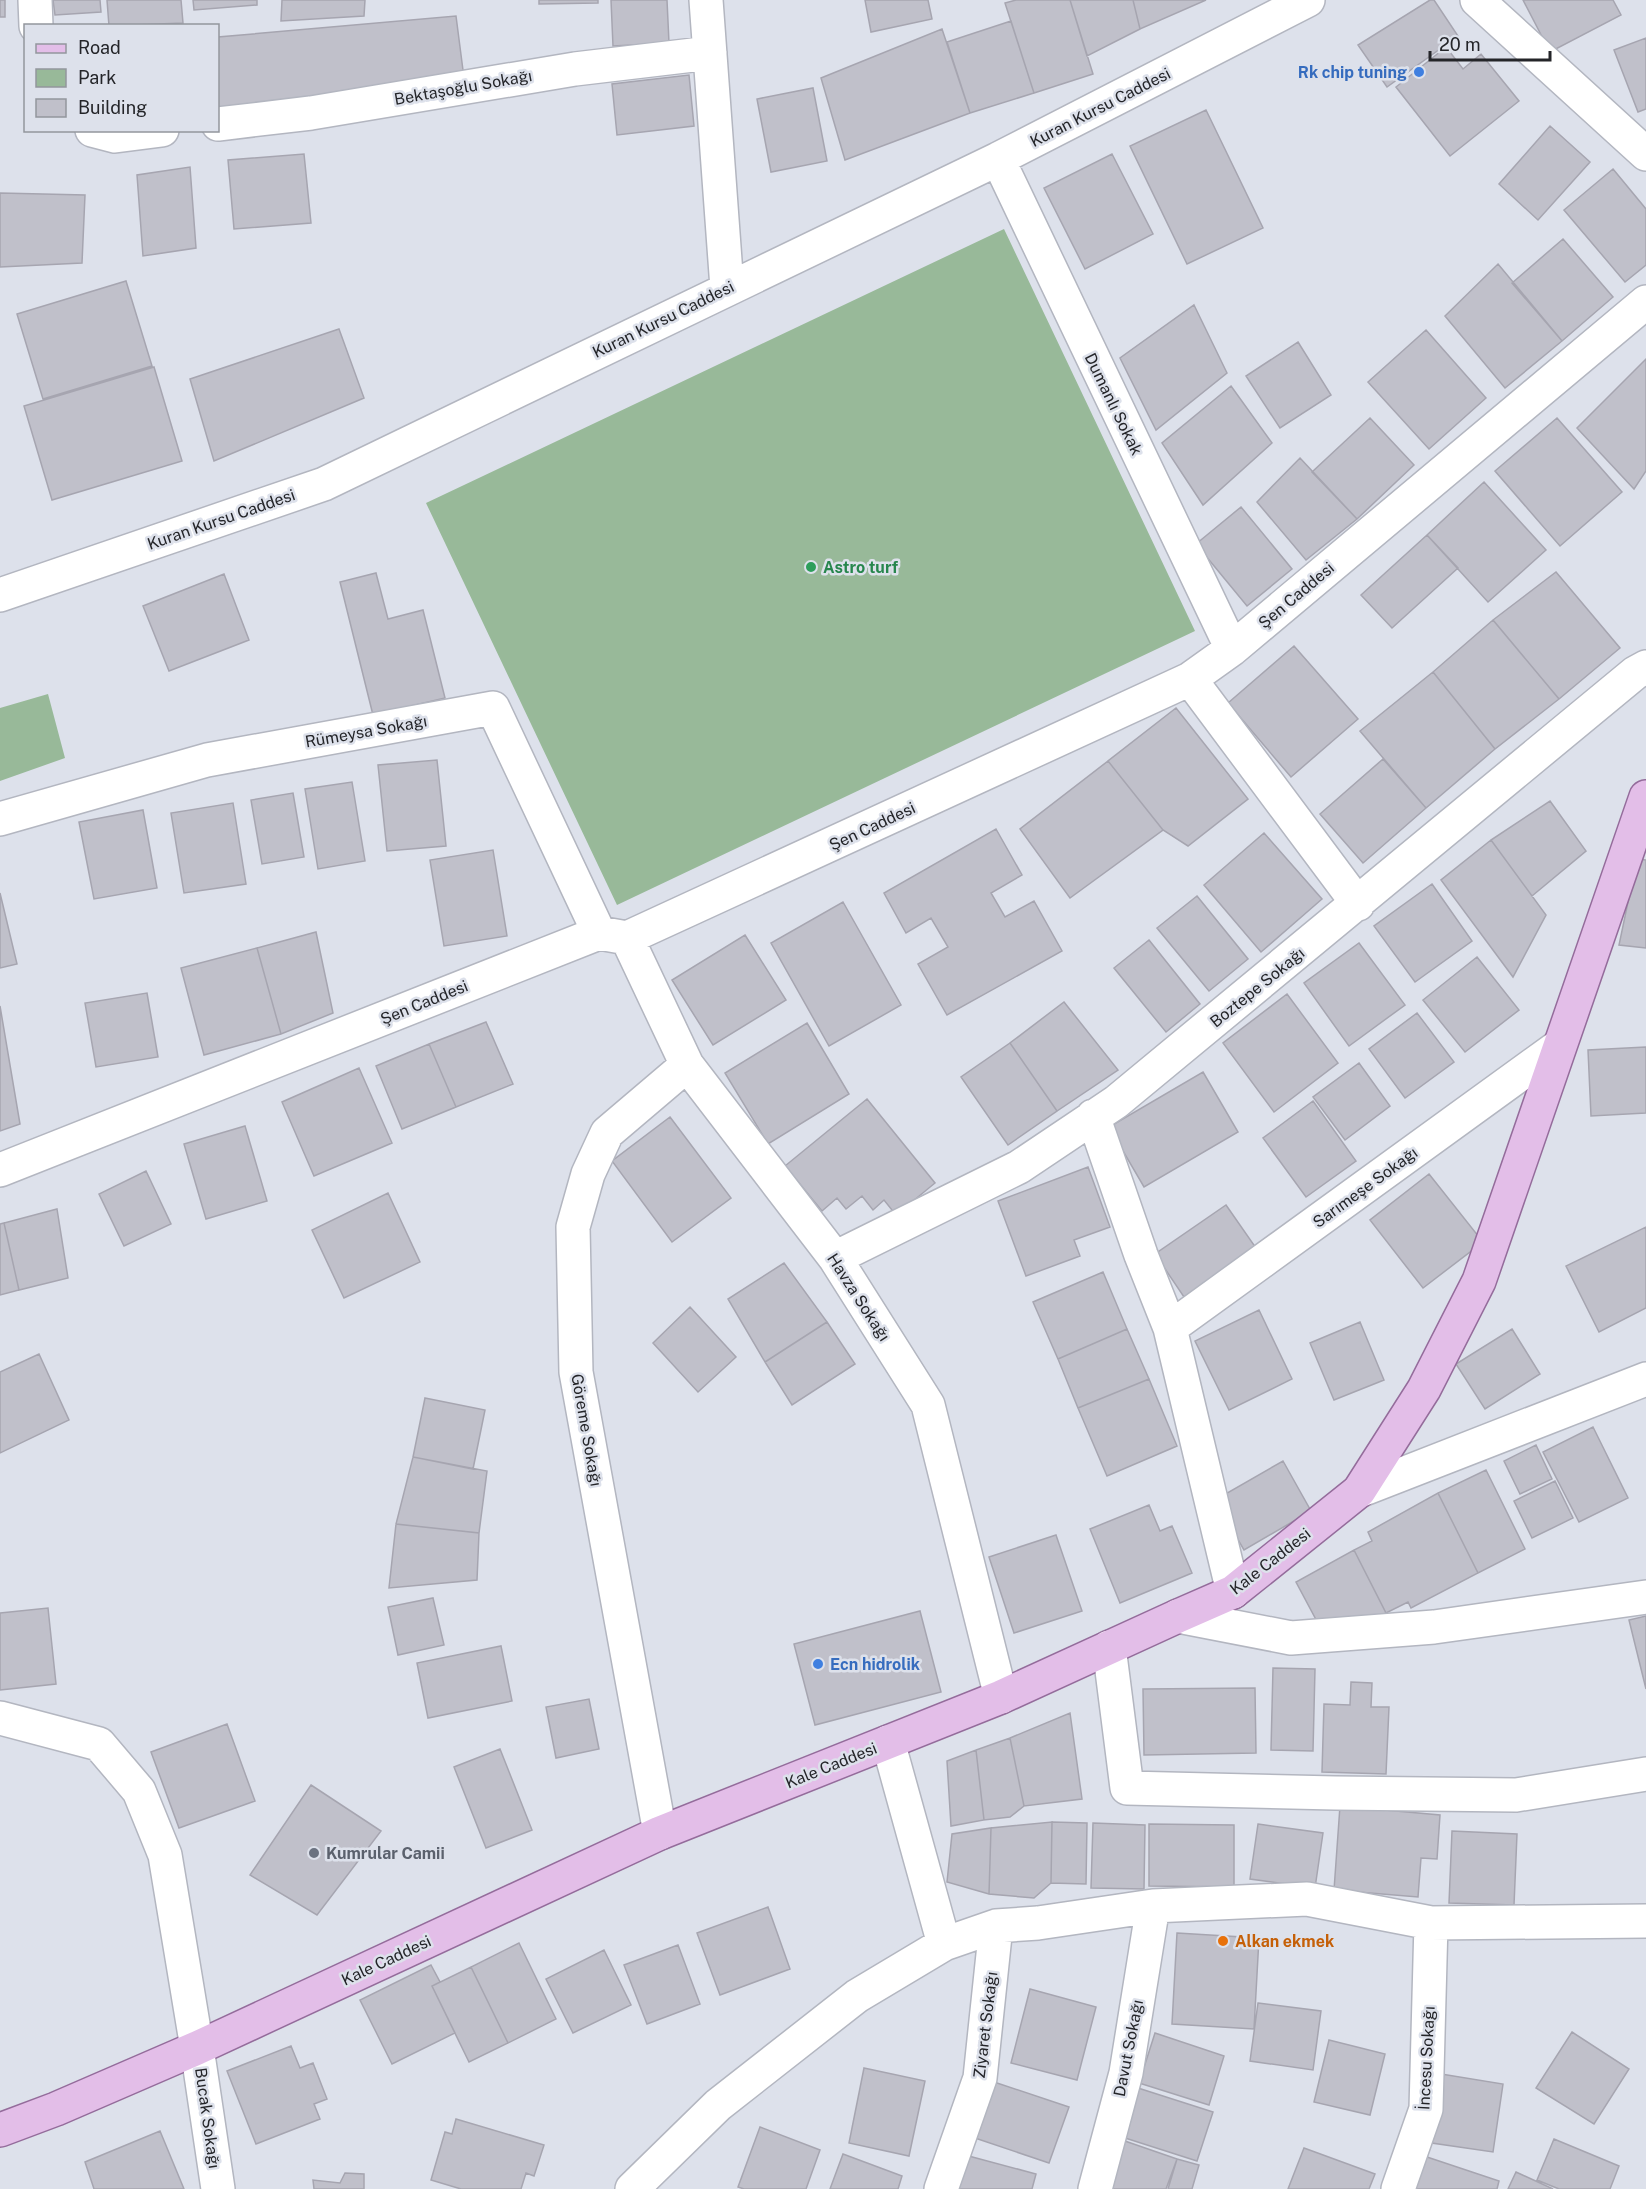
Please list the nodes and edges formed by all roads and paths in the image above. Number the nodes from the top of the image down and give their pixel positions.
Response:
1 (35, 0) edge
2 (706, 0) edge
3 (1308, 0) edge
4 (1477, 0) edge
5 (36, 24) edge
6 (710, 53) junction
7 (219, 124) edge
8 (100, 132) edge
9 (146, 132) edge
10 (1646, 154) edge
11 (998, 159) junction
12 (727, 288) junction
13 (1646, 302) edge
14 (0, 595) edge
15 (1232, 649) junction
16 (1646, 667) edge
17 (1190, 679) junction
18 (1646, 797) edge
19 (0, 819) edge
20 (1358, 904) junction
21 (613, 935) junction
22 (1559, 1046) junction
23 (687, 1065) junction
24 (1093, 1116) junction
25 (0, 1170) edge
26 (835, 1258) junction
27 (1170, 1328) junction
28 (1646, 1379) edge
29 (1359, 1491) junction
30 (1233, 1592) junction
31 (1646, 1597) edge
32 (1178, 1616) junction
33 (1109, 1647) junction
34 (1001, 1697) junction
35 (0, 1718) edge
36 (888, 1742) junction
37 (1646, 1774) edge
38 (660, 1833) junction
39 (1153, 1906) junction
40 (1646, 1921) edge
41 (1431, 1923) junction
42 (996, 1926) junction
43 (944, 1944) junction
44 (197, 2048) junction
45 (0, 2130) edge
46 (218, 2189) edge
47 (632, 2189) edge
48 (941, 2189) edge
49 (1095, 2189) edge
50 (1398, 2189) edge

1 - 5 street
2 - 6 street
3 - 11 street, Kuran Kursu Caddesi
4 - 10 street
6 - 7 street, Bektaşoğlu Sokağı
6 - 12 street
8 - 9 street
11 - 12 street, Kuran Kursu Caddesi
11 - 15 street, Dumanlı Sokak
12 - 14 street, Kuran Kursu Caddesi
13 - 15 street, Şen Caddesi
15 - 17 street, Şen Caddesi
16 - 20 street, Boztepe Sokağı
17 - 20 street
17 - 21 street, Şen Caddesi
18 - 22 main road
19 - 21 street, Rümeysa Sokağı
20 - 24 street, Boztepe Sokağı
21 - 23 street, Havza Sokağı
21 - 25 street, Şen Caddesi
22 - 27 street, Sarımeşe Sokağı
22 - 29 main road
23 - 26 street, Havza Sokağı
23 - 38 street, Göreme Sokağı
24 - 26 street, Boztepe Sokağı
24 - 27 street
26 - 34 street, Havza Sokağı
27 - 30 street
28 - 29 street, Kale Caddesi
29 - 30 main road, Kale Caddesi
30 - 32 main road, Kale Caddesi
31 - 32 street
32 - 33 main road, Kale Caddesi
33 - 34 main road, Kale Caddesi
33 - 37 street
34 - 36 main road, Kale Caddesi
35 - 44 street, Bucak Sokağı
36 - 38 main road, Kale Caddesi
36 - 43 street
38 - 44 main road, Kale Caddesi
39 - 41 street
39 - 42 street
39 - 49 street, Davut Sokağı
40 - 41 street
41 - 50 street, İncesu Sokağı
42 - 43 street
42 - 48 street, Ziyaret Sokağı
43 - 47 street
44 - 45 main road, Kale Caddesi
44 - 46 street, Bucak Sokağı

